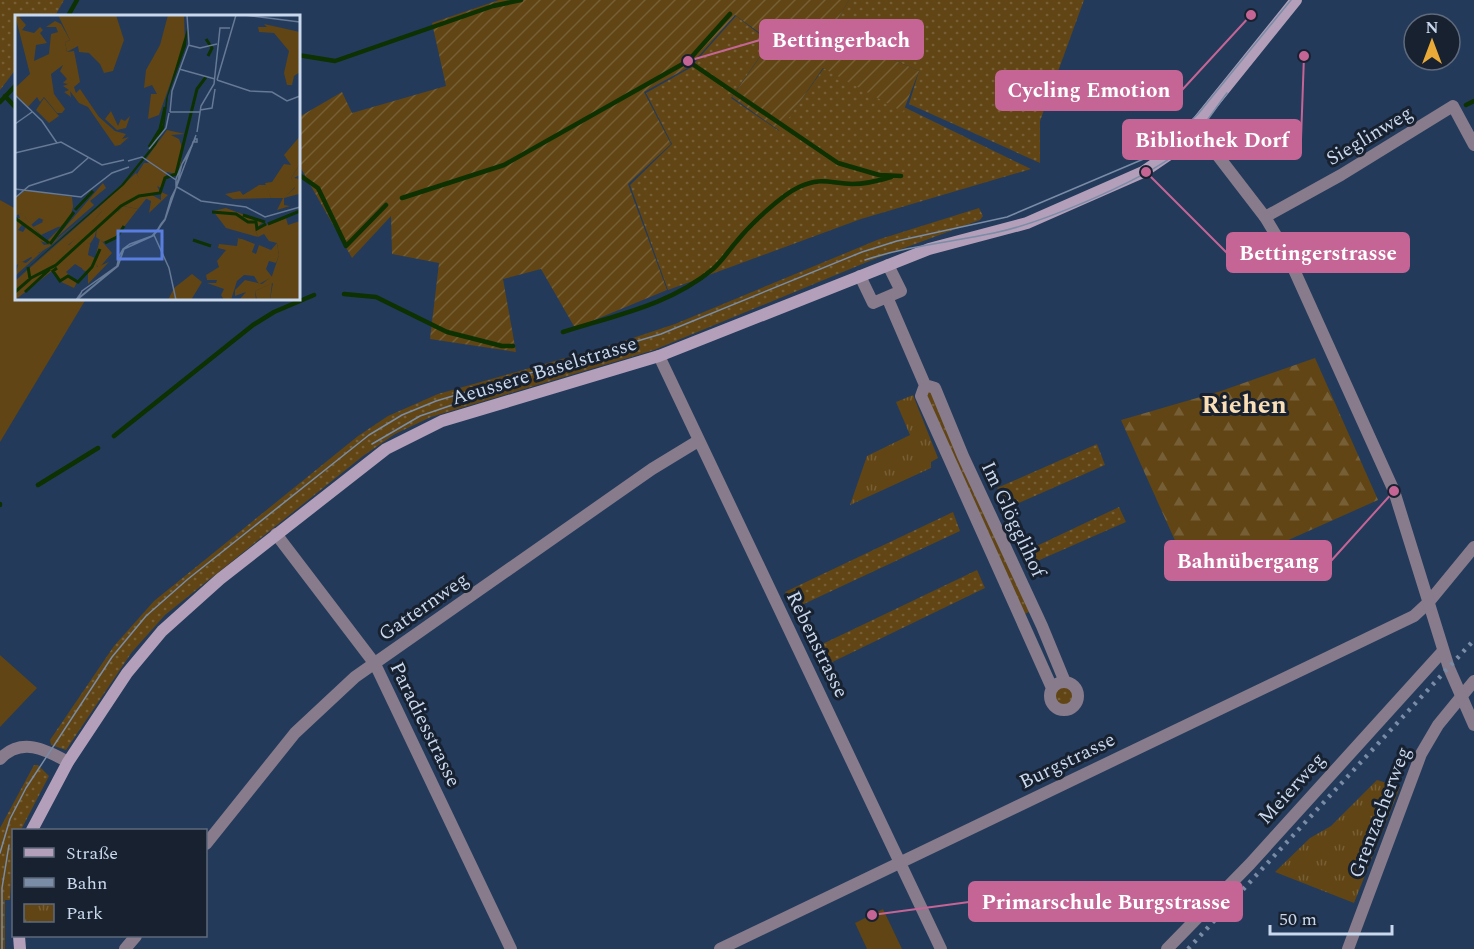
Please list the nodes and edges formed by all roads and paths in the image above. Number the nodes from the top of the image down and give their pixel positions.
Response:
1 (1296, 0) edge
2 (1194, 126) junction
3 (1474, 145) edge
4 (1265, 216) junction
5 (888, 265) junction
6 (860, 276) junction
7 (887, 297) junction
8 (659, 356) junction
9 (925, 385) junction
10 (956, 439) junction
11 (698, 441) junction
12 (943, 446) junction
13 (983, 498) junction
14 (969, 505) junction
15 (276, 534) junction
16 (1474, 547) edge
17 (1010, 557) junction
18 (996, 563) junction
19 (1428, 603) junction
20 (1443, 651) junction
21 (375, 664) junction
22 (1064, 679) junction
23 (1474, 681) edge
24 (1050, 685) junction
25 (1461, 698) junction
26 (1474, 725) edge
27 (0, 759) edge
28 (68, 762) junction
29 (33, 829) edge
30 (207, 843) edge
31 (900, 862) junction
32 (135, 937) edge
33 (744, 943) edge
34 (125, 949) edge
35 (511, 949) edge
36 (720, 949) edge
37 (941, 949) edge
38 (1167, 949) edge
39 (1348, 949) edge

1 - 2 main road, Aeussere Baselstrasse
2 - 4 street
2 - 5 main road, Aeussere Baselstrasse
3 - 4 street, Sieglinweg
4 - 19 street
5 - 6 main road, Aeussere Baselstrasse
5 - 7 street
6 - 7 street
6 - 8 main road, Aeussere Baselstrasse
7 - 9 street, Im Glögglihof
8 - 11 street, Rebenstrasse
8 - 15 main road, Aeussere Baselstrasse
9 - 10 street, Im Glögglihof
9 - 12 street, Im Glögglihof
10 - 12 street
10 - 13 street, Im Glögglihof
11 - 21 street, Gatternweg
11 - 31 street, Rebenstrasse
12 - 14 street, Im Glögglihof
13 - 14 street
13 - 17 street, Im Glögglihof
14 - 18 street, Im Glögglihof
15 - 21 street, Paradiesstrasse
15 - 28 main road, Aeussere Baselstrasse
16 - 19 street, Burgstrasse
17 - 18 street
17 - 22 street, Im Glögglihof
18 - 24 street, Im Glögglihof
19 - 20 street
19 - 31 street, Burgstrasse
20 - 25 street
20 - 38 street, Meierweg
21 - 30 street, Gatternweg
21 - 35 street, Paradiesstrasse
22 - 24 street
22 - 24 street
23 - 25 street, Grenzacherweg
25 - 26 street
25 - 39 street, Grenzacherweg
27 - 28 street
28 - 29 main road, Aeussere Baselstrasse
31 - 33 street, Burgstrasse
31 - 37 street, Rebenstrasse
32 - 34 street
33 - 36 street, Burgstrasse

